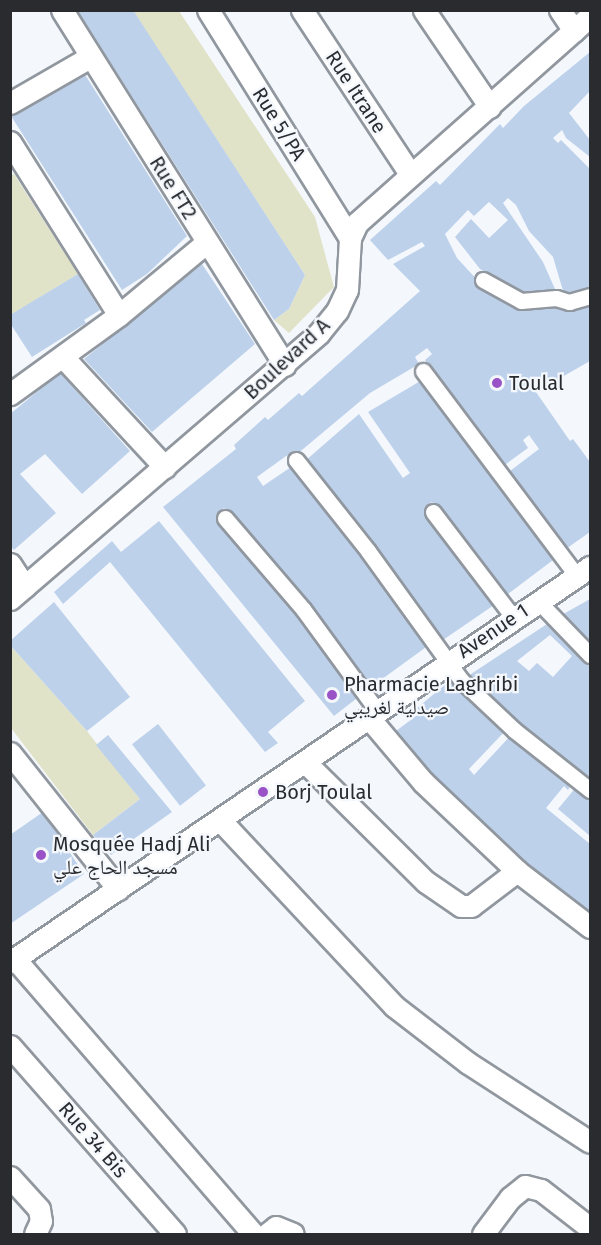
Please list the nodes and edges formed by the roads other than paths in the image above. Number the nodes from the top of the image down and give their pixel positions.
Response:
1 (62, 10) edge
2 (208, 10) edge
3 (302, 10) edge
4 (424, 10) edge
5 (560, 10) edge
6 (591, 16) edge
7 (574, 31) junction
8 (90, 57) junction
9 (10, 103) edge
10 (490, 107) junction
11 (10, 142) edge
12 (410, 174) junction
13 (350, 238) junction
14 (207, 242) junction
15 (483, 280) dead end
16 (591, 296) edge
17 (119, 315) junction
18 (63, 357) junction
19 (285, 365) junction
20 (423, 371) dead end
21 (10, 394) edge
22 (296, 460) dead end
23 (165, 467) junction
24 (433, 512) dead end
25 (225, 518) dead end
26 (10, 564) edge
27 (583, 571) edge
28 (18, 593) edge
29 (538, 601) junction
30 (513, 618) junction
31 (591, 655) edge
32 (447, 662) junction
33 (374, 715) junction
34 (10, 753) edge
35 (306, 763) junction
36 (591, 790) edge
37 (220, 820) junction
38 (517, 871) junction
39 (118, 889) junction
40 (591, 927) edge
41 (13, 961) edge
42 (10, 1046) edge
43 (591, 1142) edge
44 (10, 1177) edge
45 (591, 1228) edge
46 (34, 1234) edge
47 (175, 1234) edge
48 (252, 1234) edge
49 (267, 1234) edge
50 (293, 1234) edge
51 (483, 1234) edge

1 - 8 street, Rue FT2
2 - 13 street, Rue 5/PA
3 - 12 street, Rue Itrane
4 - 10 street
5 - 7 street
6 - 7 street
7 - 10 street
8 - 9 street
8 - 14 street, Rue FT2
10 - 12 street
11 - 17 street
12 - 13 street
13 - 19 street, Boulevard A
14 - 17 street
14 - 19 street, Rue FT2
15 - 16 street
17 - 18 street
18 - 21 street
18 - 23 street
19 - 23 street, Boulevard A
20 - 27 street
22 - 32 street
23 - 28 street, Boulevard A
24 - 30 street
25 - 33 street
26 - 28 street
27 - 29 street, Avenue 1
29 - 30 street, Avenue 1
29 - 31 street
30 - 32 street, Avenue 1
32 - 33 street, Avenue 1
32 - 36 street
33 - 35 street, Avenue 1
33 - 38 street
34 - 39 street
35 - 37 street, Avenue 1
35 - 38 street
37 - 39 street, Avenue 1
37 - 43 street
38 - 40 street
39 - 41 street, Avenue 1
41 - 48 street
42 - 47 street, Rue 34 Bis
44 - 46 street
45 - 51 street
49 - 50 street

